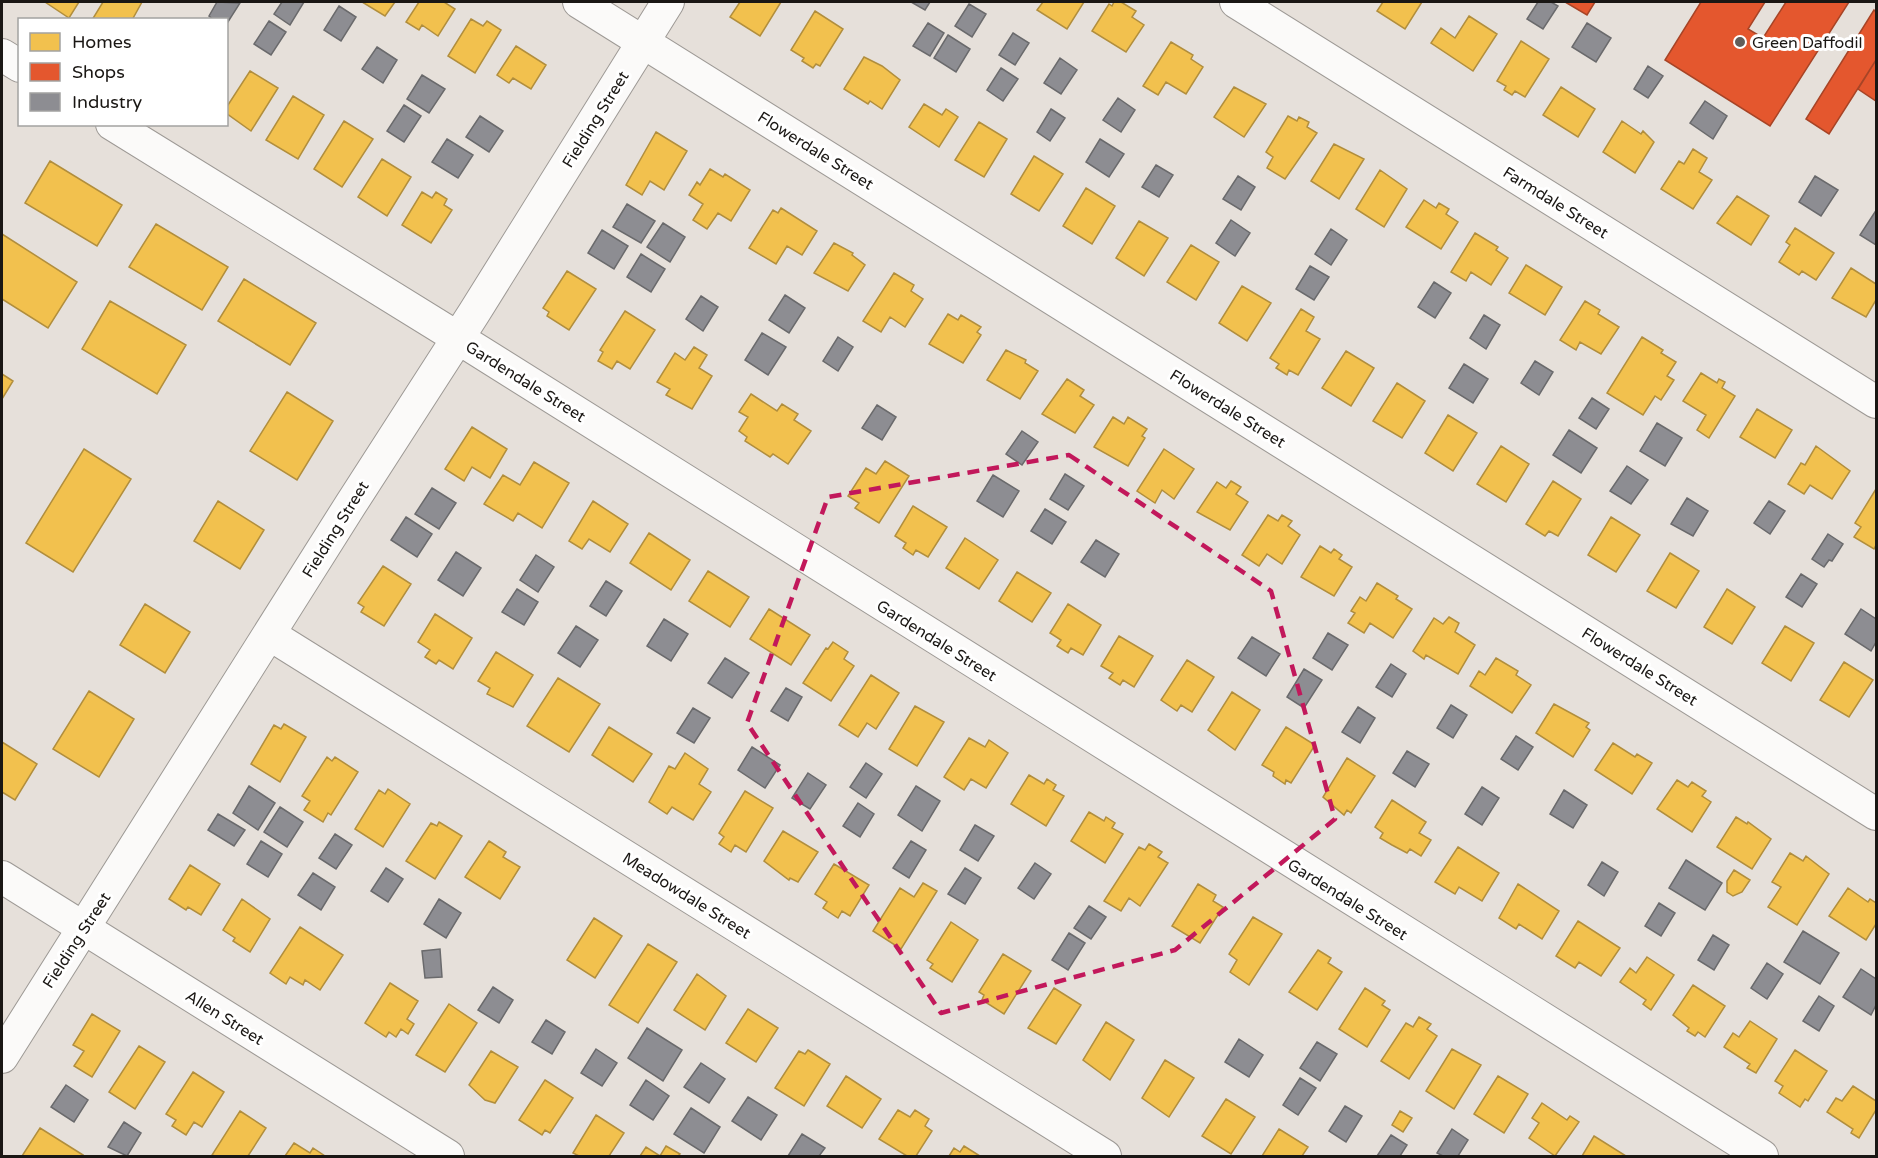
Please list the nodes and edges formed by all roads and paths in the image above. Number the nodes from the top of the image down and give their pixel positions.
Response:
1 (579, 2) edge
2 (668, 2) edge
3 (1236, 2) edge
4 (643, 41) junction
5 (2, 55) edge
6 (18, 65) edge
7 (115, 126) edge
8 (458, 338) junction
9 (1876, 402) edge
10 (269, 634) junction
11 (1876, 814) edge
12 (2, 877) edge
13 (83, 928) junction
14 (2, 1057) edge
15 (448, 1156) edge
16 (1105, 1156) edge
17 (1761, 1156) edge

1 - 4 street, Flowerdale Street
2 - 4 street, Fielding Street
3 - 9 street, Farmdale Street
4 - 8 street, Fielding Street
4 - 11 street, Flowerdale Street
5 - 6 street
7 - 8 street, Gardendale Street
8 - 10 street, Fielding Street
8 - 17 street, Gardendale Street
10 - 13 street, Fielding Street
10 - 16 street, Meadowdale Street
12 - 13 street, Allen Street
13 - 14 street, Fielding Street
13 - 15 street, Allen Street

